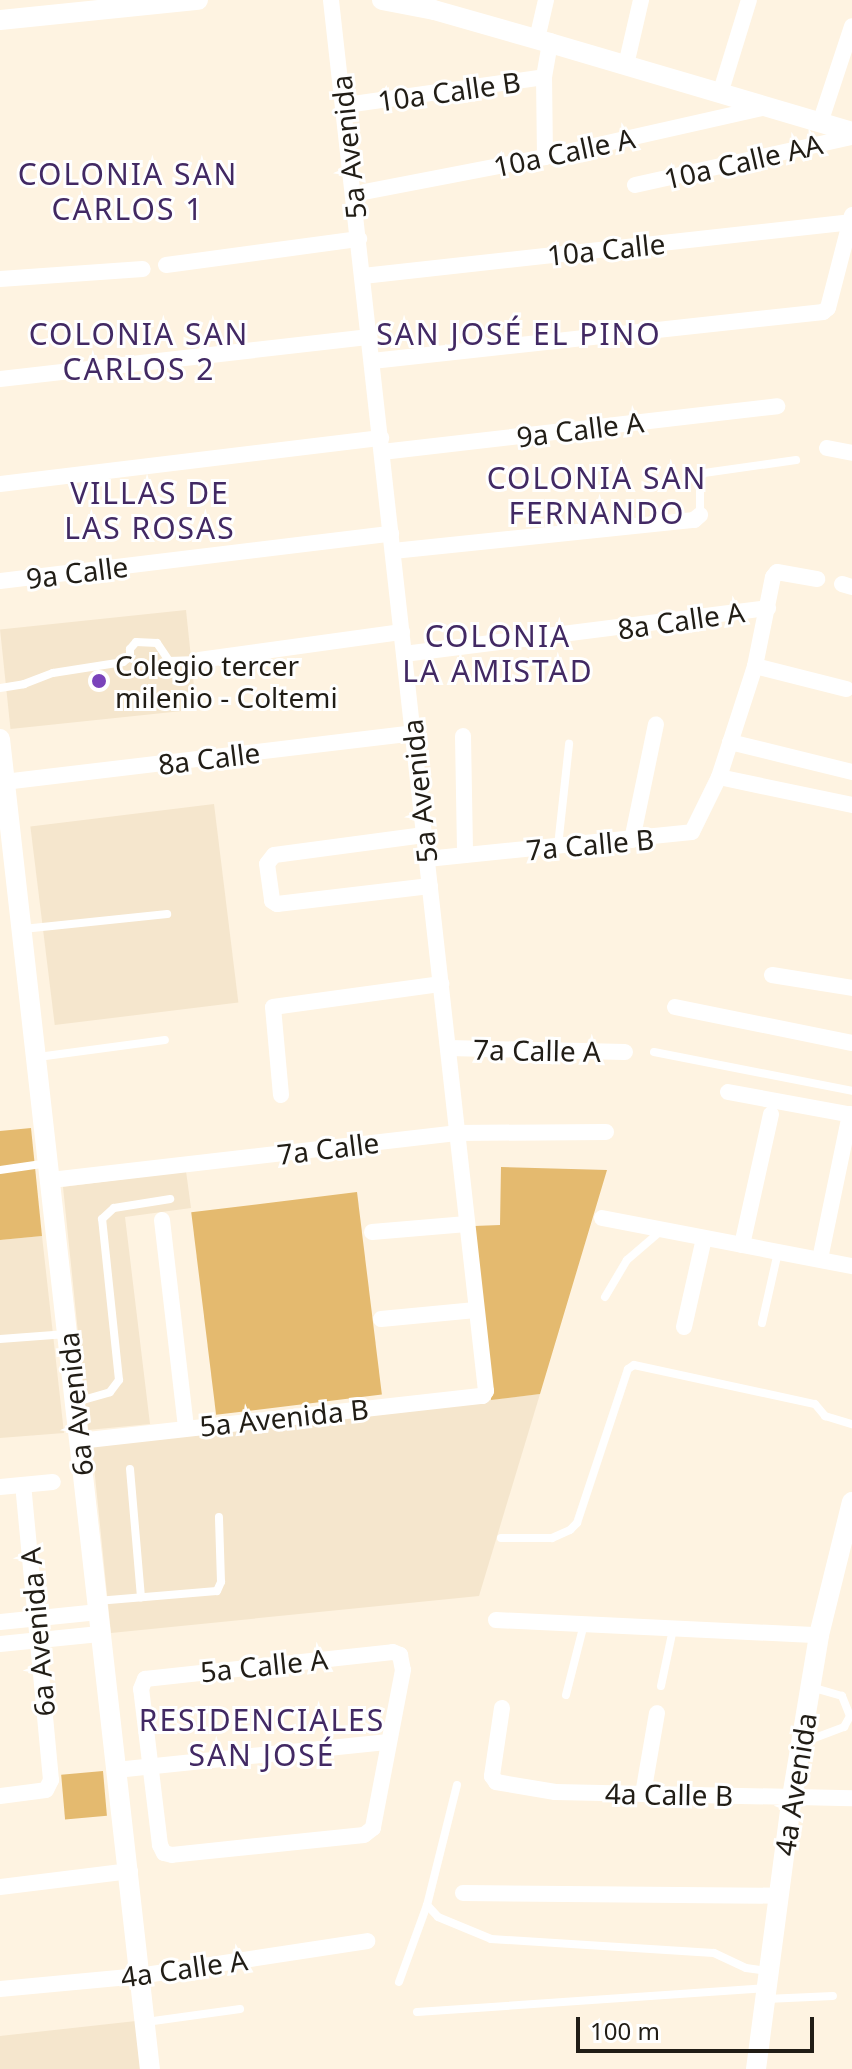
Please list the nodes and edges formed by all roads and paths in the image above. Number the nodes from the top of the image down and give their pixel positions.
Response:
1 (198, 0) edge
2 (331, 0) edge
3 (382, 0) edge
4 (546, 0) edge
5 (641, 0) edge
6 (749, 0) edge
7 (103, 5) edge
8 (435, 5) edge
9 (0, 20) edge
10 (852, 26) edge
11 (544, 41) junction
12 (626, 65) junction
13 (544, 77) junction
14 (720, 94) junction
15 (353, 104) dead end
16 (763, 108) junction
17 (820, 123) junction
18 (852, 134) edge
19 (545, 157) junction
20 (635, 185) dead end
21 (364, 192) dead end
22 (851, 218) edge
23 (359, 239) junction
24 (849, 244) edge
25 (166, 265) dead end
26 (143, 269) dead end
27 (363, 276) junction
28 (0, 279) edge
29 (370, 337) junction
30 (372, 361) junction
31 (0, 379) edge
32 (777, 406) dead end
33 (382, 445) junction
34 (827, 448) dead end
35 (852, 453) edge
36 (796, 460) dead end
37 (0, 484) edge
38 (700, 515) joint
39 (392, 542) junction
40 (817, 579) dead end
41 (0, 581) edge
42 (768, 608) junction
43 (402, 632) junction
44 (404, 654) junction
45 (199, 660) joint
46 (755, 666) junction
47 (0, 688) edge
48 (846, 689) dead end
49 (656, 724) dead end
50 (413, 733) junction
51 (463, 736) dead end
52 (0, 739) edge
53 (730, 742) junction
54 (569, 744) dead end
55 (852, 772) edge
56 (719, 777) junction
57 (3, 793) edge
58 (852, 805) edge
59 (424, 835) junction
60 (632, 840) junction
61 (558, 847) junction
62 (465, 855) junction
63 (427, 859) junction
64 (430, 886) junction
65 (167, 914) dead end
66 (22, 929) junction
67 (772, 975) dead end
68 (441, 984) junction
69 (852, 988) edge
70 (675, 1007) dead end
71 (165, 1040) dead end
72 (852, 1043) edge
73 (448, 1048) junction
74 (625, 1052) dead end
75 (654, 1052) dead end
76 (37, 1058) junction
77 (852, 1091) edge
78 (728, 1092) dead end
79 (281, 1095) dead end
80 (771, 1114) dead end
81 (851, 1115) edge
82 (606, 1132) dead end
83 (456, 1133) junction
84 (0, 1170) edge
85 (50, 1172) junction
86 (170, 1199) dead end
87 (602, 1218) dead end
88 (162, 1220) dead end
89 (467, 1224) junction
90 (662, 1230) junction
91 (372, 1232) dead end
92 (704, 1238) junction
93 (742, 1245) junction
94 (778, 1251) junction
95 (820, 1259) junction
96 (852, 1266) edge
97 (605, 1297) dead end
98 (476, 1310) junction
99 (381, 1319) dead end
100 (762, 1323) dead end
101 (684, 1327) dead end
102 (68, 1334) junction
103 (0, 1339) edge
104 (486, 1391) joint
105 (75, 1402) junction
106 (852, 1424) edge
107 (186, 1427) junction
108 (79, 1441) junction
109 (130, 1469) dead end
110 (53, 1482) dead end
111 (23, 1485) junction
112 (0, 1487) edge
113 (851, 1510) edge
114 (219, 1517) dead end
115 (501, 1538) dead end
116 (141, 1598) junction
117 (97, 1607) junction
118 (36, 1618) junction
119 (496, 1620) dead end
120 (0, 1622) edge
121 (584, 1624) junction
122 (673, 1628) junction
123 (100, 1634) junction
124 (819, 1635) junction
125 (38, 1641) junction
126 (0, 1644) edge
127 (661, 1686) dead end
128 (810, 1686) junction
129 (566, 1695) dead end
130 (502, 1708) dead end
131 (657, 1713) dead end
132 (389, 1742) junction
133 (801, 1743) junction
134 (150, 1766) junction
135 (116, 1770) junction
136 (457, 1785) dead end
137 (643, 1794) junction
138 (0, 1796) edge
139 (792, 1797) junction
140 (852, 1798) edge
141 (130, 1871) junction
142 (0, 1887) edge
143 (463, 1893) dead end
144 (779, 1896) junction
145 (427, 1905) junction
146 (367, 1941) dead end
147 (139, 1976) junction
148 (399, 1982) dead end
149 (766, 1986) junction
150 (0, 1989) edge
151 (833, 1996) dead end
152 (240, 2009) dead end
153 (417, 2012) dead end
154 (145, 2022) junction
155 (150, 2069) edge
156 (756, 2069) edge

1 - 7 street
2 - 23 street, 5a Avenida
3 - 8 street
4 - 11 street
5 - 12 street
6 - 14 street
7 - 9 street
8 - 11 street
10 - 17 street
11 - 12 street
11 - 13 street
12 - 14 street
13 - 15 street, 10a Calle B
13 - 19 street
14 - 16 street
16 - 17 street
16 - 19 street, 10a Calle A
17 - 18 street
18 - 20 street, 10a Calle AA
19 - 21 street, 10a Calle A
22 - 24 street
22 - 27 street, 10a Calle
23 - 25 street
23 - 27 street, 5a Avenida
24 - 30 street
26 - 28 street
27 - 29 street, 5a Avenida
29 - 30 street, 5a Avenida
29 - 31 street
30 - 33 street, 5a Avenida
32 - 33 street, 9a Calle A
33 - 37 street, 9a Calle A
33 - 39 street, 5a Avenida
34 - 35 street
36 - 38 lane
38 - 39 street, 9a Calle
39 - 41 street, 9a Calle
39 - 43 street, 5a Avenida
40 - 42 street
42 - 44 street, 8a Calle A
42 - 46 street
43 - 44 street, 5a Avenida
43 - 45 street
44 - 50 street, 5a Avenida
45 - 47 lane
46 - 48 street
46 - 53 street
49 - 60 street
50 - 57 street, 8a Calle
50 - 59 street, 5a Avenida
51 - 62 street
52 - 57 street, 6a Avenida
53 - 55 street
53 - 56 street
54 - 61 lane
56 - 58 street
56 - 60 street, 7a Calle B
57 - 66 street, 6a Avenida
59 - 63 street, 5a Avenida
59 - 64 street
60 - 61 street, 7a Calle B
61 - 62 street, 7a Calle B
62 - 63 street, 7a Calle B
63 - 64 street, 5a Avenida
64 - 68 street, 5a Avenida
65 - 66 lane
66 - 76 street, 6a Avenida
67 - 69 street
68 - 73 street, 5a Avenida
68 - 79 street
70 - 72 street
71 - 76 lane
73 - 74 street, 7a Calle A
73 - 83 street, 5a Avenida
75 - 77 lane
76 - 85 street, 6a Avenida
78 - 81 street
80 - 93 street
81 - 95 street
82 - 83 street, 7a Calle
83 - 85 street, 7a Calle
83 - 89 street, 5a Avenida
84 - 85 lane
85 - 102 street, 6a Avenida
86 - 105 lane
87 - 90 street
88 - 107 street
89 - 91 street
89 - 98 street, 5a Avenida
90 - 92 street
90 - 97 lane
92 - 93 street
92 - 101 street
93 - 94 street
94 - 95 street
94 - 100 lane
95 - 96 street
98 - 99 street
98 - 104 street, 5a Avenida
102 - 103 lane
102 - 105 street, 6a Avenida
104 - 107 street, 5a Avenida B
105 - 108 street, 6a Avenida
106 - 115 lane
107 - 108 street, 5a Avenida B
108 - 117 street, 6a Avenida
109 - 116 lane
110 - 111 street
111 - 112 street
111 - 118 street, 6a Avenida A
113 - 124 street, 4a Avenida
114 - 116 lane
116 - 117 lane
117 - 118 street
117 - 123 street, 6a Avenida
118 - 120 street
118 - 125 street, 6a Avenida A
119 - 121 street
121 - 122 street
121 - 129 lane
122 - 124 street
122 - 127 lane
123 - 125 street
123 - 135 street, 6a Avenida
124 - 128 street, 4a Avenida
125 - 126 street
125 - 138 street, 6a Avenida A
128 - 133 street, 4a Avenida
128 - 133 lane
130 - 137 street, 4a Calle B
131 - 137 street
132 - 134 street
132 - 134 street
132 - 134 street, 5a Calle A
133 - 139 street, 4a Avenida
134 - 135 street
135 - 141 street, 6a Avenida
136 - 145 lane
137 - 139 street, 4a Calle B
139 - 140 street, 4a Calle B
139 - 144 street, 4a Avenida
141 - 142 street
141 - 147 street, 6a Avenida
143 - 144 street
144 - 149 street, 4a Avenida
145 - 148 lane
145 - 149 lane
146 - 147 street, 4a Calle A
147 - 150 street, 4a Calle A
147 - 154 street, 6a Avenida
149 - 151 lane
149 - 153 lane
149 - 156 street, 4a Avenida
152 - 154 lane
154 - 155 street, 6a Avenida

